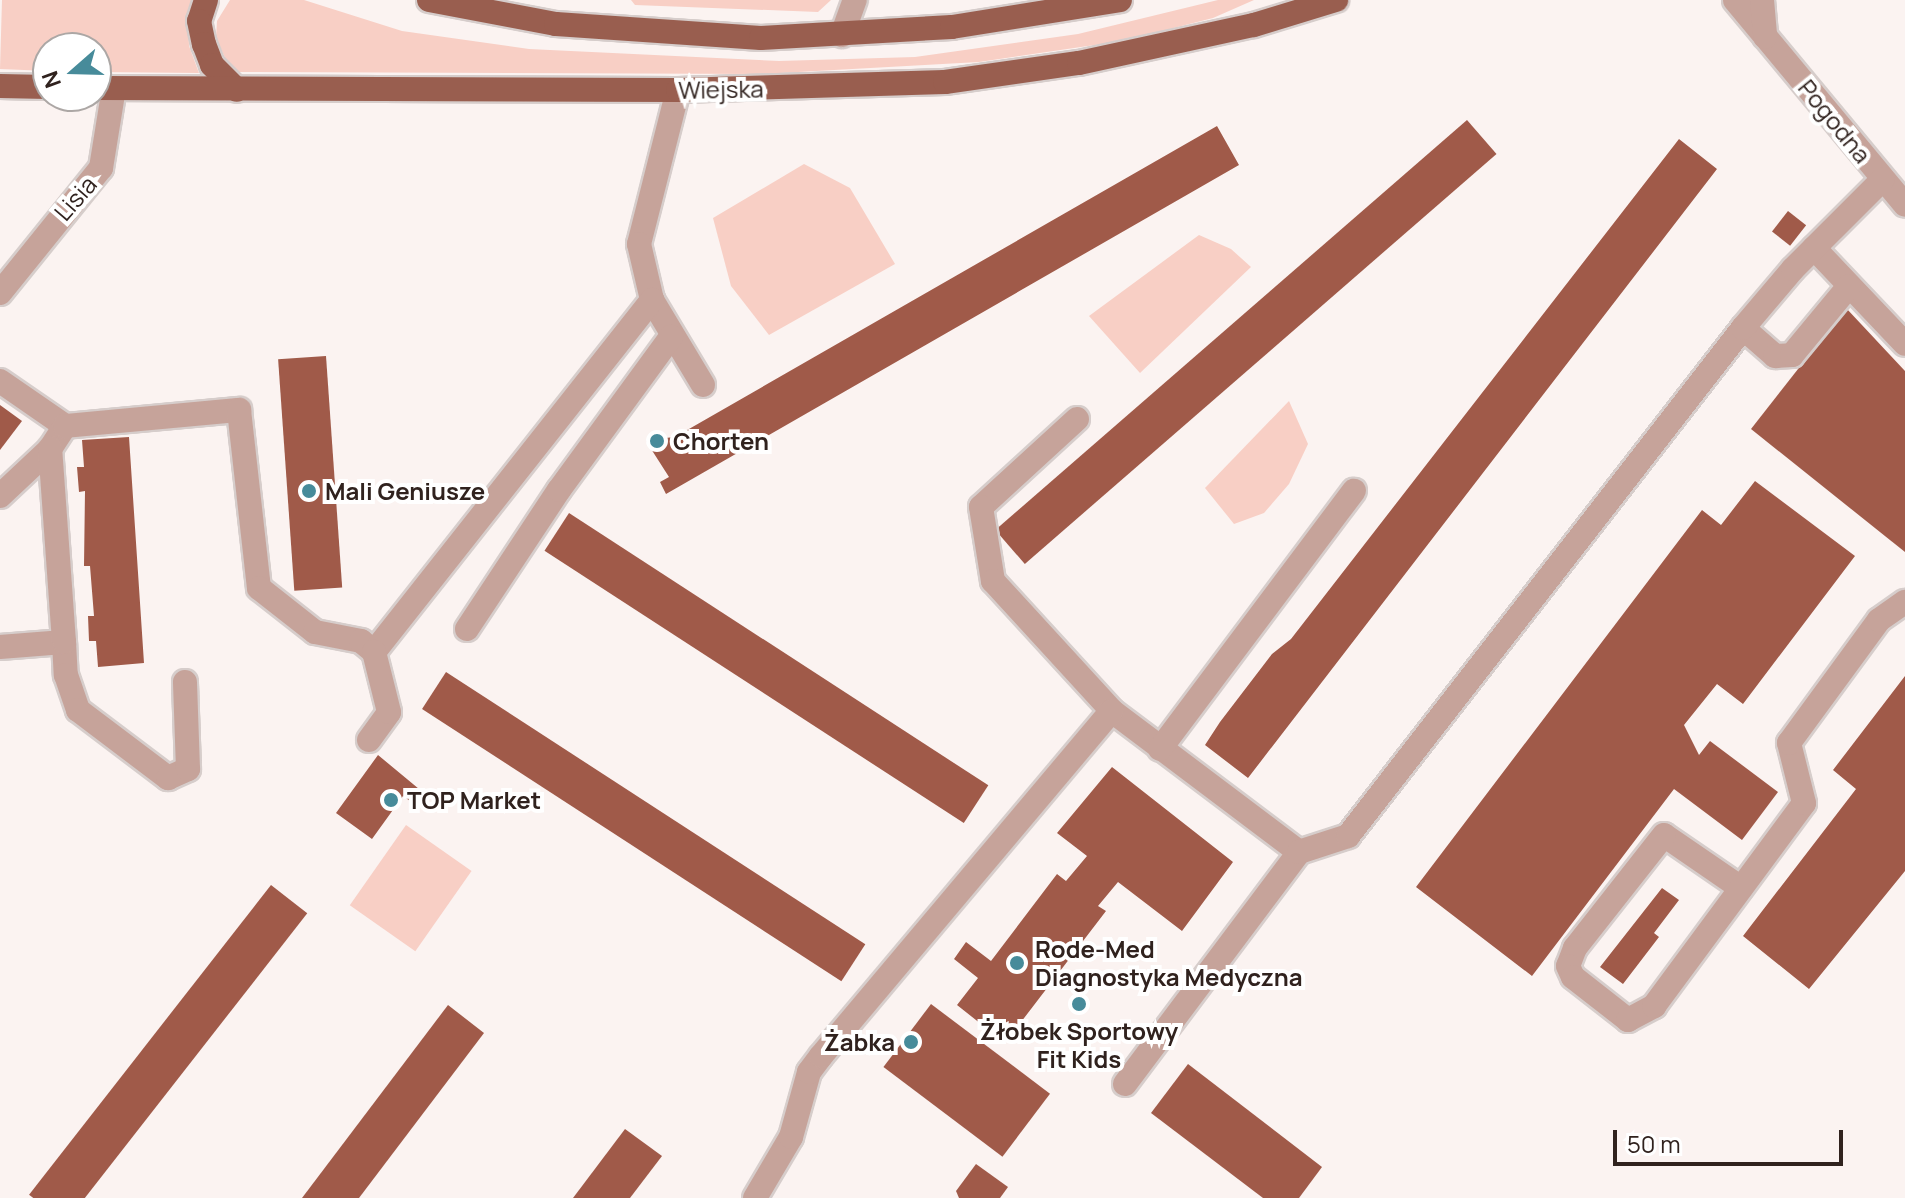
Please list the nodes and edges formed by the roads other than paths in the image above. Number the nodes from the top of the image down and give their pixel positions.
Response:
1 (206, 0) edge
2 (429, 0) edge
3 (855, 0) edge
4 (1120, 0) edge
5 (1336, 0) edge
6 (1735, 0) edge
7 (1762, 0) edge
8 (842, 35) junction
9 (1765, 37) junction
10 (0, 86) edge
11 (32, 87) edge
12 (112, 88) edge
13 (237, 90) junction
14 (678, 90) junction
15 (104, 112) edge
16 (1883, 179) junction
17 (1905, 205) edge
18 (1814, 248) junction
19 (1849, 286) junction
20 (0, 293) edge
21 (652, 300) junction
22 (1743, 328) junction
23 (671, 337) junction
24 (1905, 344) edge
25 (0, 381) edge
26 (703, 385) dead end
27 (1077, 419) dead end
28 (65, 426) junction
29 (50, 449) junction
30 (1354, 491) dead end
31 (0, 496) edge
32 (1905, 602) edge
33 (467, 629) dead end
34 (64, 642) junction
35 (0, 647) edge
36 (374, 652) junction
37 (185, 682) dead end
38 (1112, 711) junction
39 (369, 740) dead end
40 (1160, 749) junction
41 (1299, 852) junction
42 (1741, 888) junction
43 (1125, 1084) dead end
44 (755, 1198) edge

1 - 13 main road
2 - 8 main road
3 - 8 street
4 - 8 main road
5 - 14 main road, Wiejska
6 - 9 street, Pogodna
7 - 9 street
9 - 16 street, Pogodna
10 - 11 main road
12 - 13 main road, Wiejska
13 - 14 main road, Wiejska
14 - 21 street
15 - 20 street, Lisia
16 - 17 street, Pogodna
16 - 18 street
18 - 19 street
18 - 22 street
19 - 22 street
19 - 24 street
21 - 23 street
21 - 36 street
22 - 41 street
23 - 26 street
23 - 33 street
25 - 28 street
27 - 38 street
28 - 29 street
28 - 36 street
29 - 31 street
29 - 34 street
30 - 40 street
32 - 42 street
34 - 35 street
34 - 37 street
36 - 39 street
38 - 40 street
38 - 44 street
40 - 41 street
41 - 43 street
42 - 42 street

